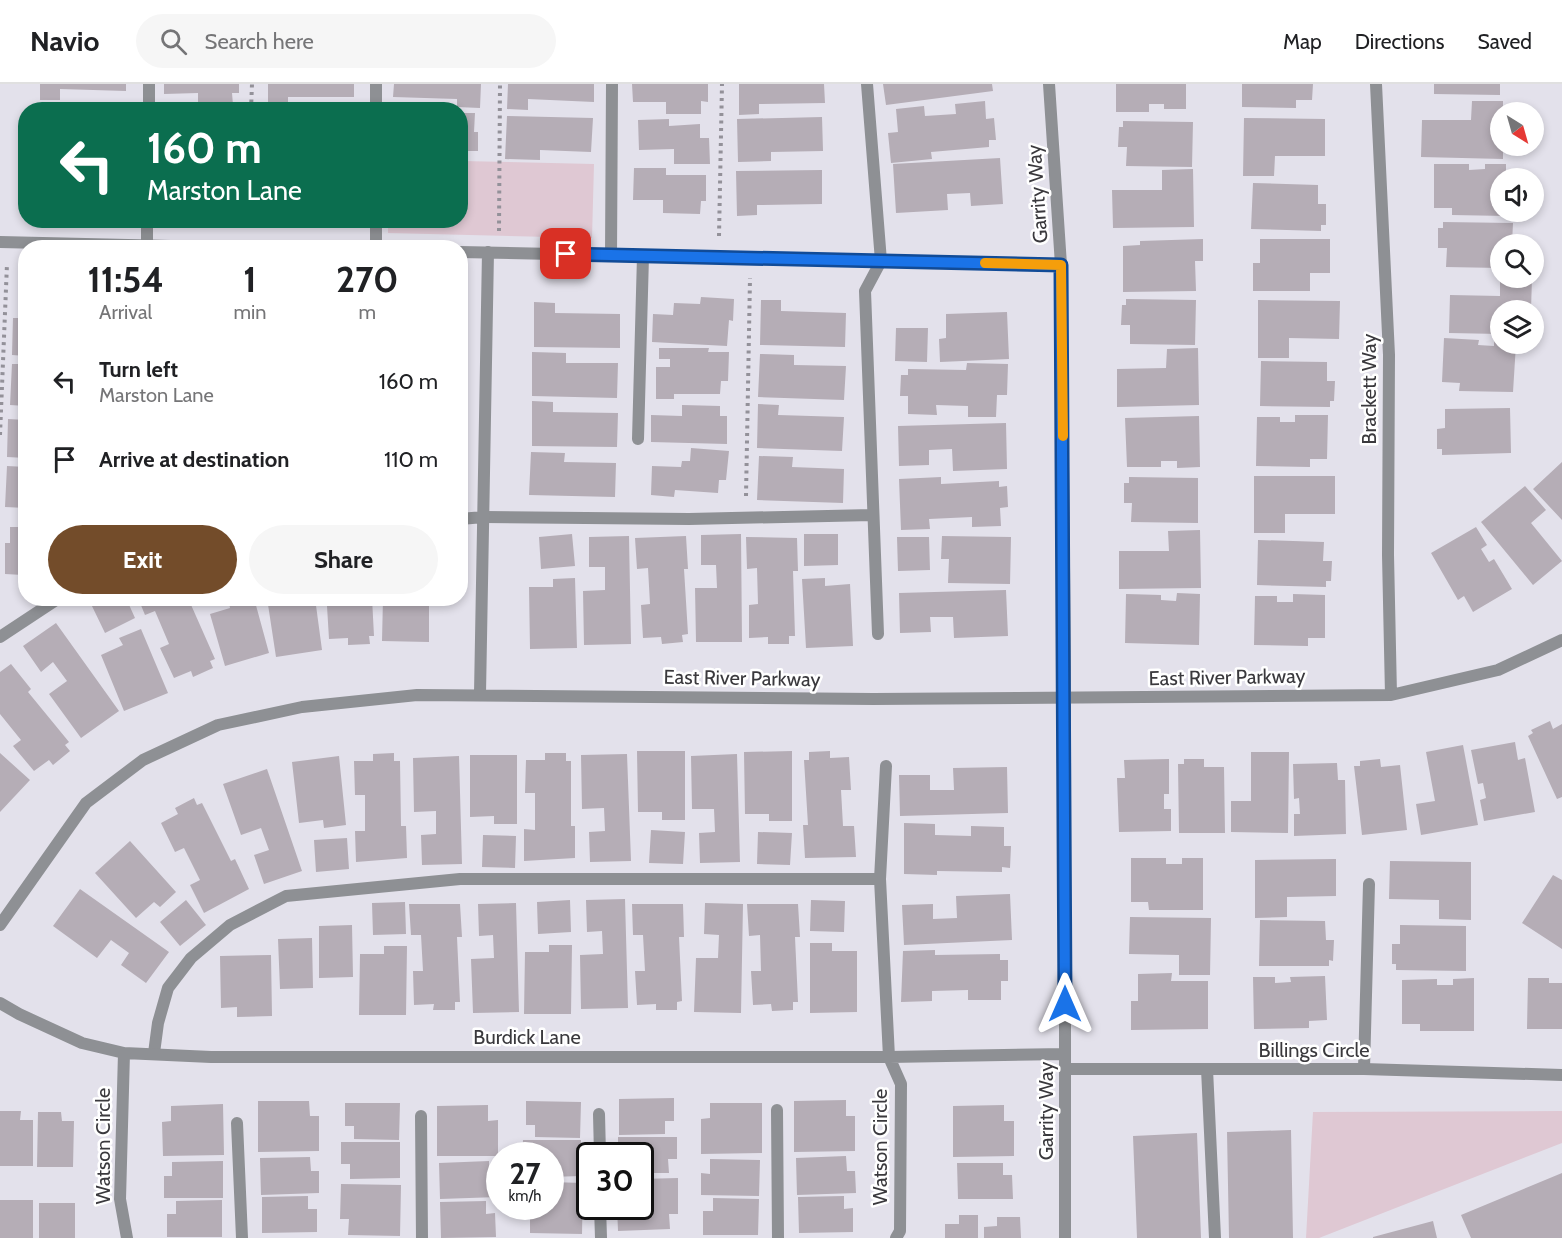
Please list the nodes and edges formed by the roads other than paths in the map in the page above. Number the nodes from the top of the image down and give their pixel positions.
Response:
1 (149, 84) edge
2 (376, 84) edge
3 (612, 84) edge
4 (867, 84) edge
5 (1049, 84) edge
6 (1376, 84) edge
7 (149, 102) edge
8 (376, 102) edge
9 (468, 252) edge
10 (493, 253) junction
11 (611, 255) junction
12 (643, 256) junction
13 (881, 261) junction
14 (1061, 265) junction
15 (638, 439) dead end
16 (872, 515) junction
17 (484, 517) junction
18 (468, 518) edge
19 (47, 606) edge
20 (878, 634) dead end
21 (0, 637) edge
22 (1562, 640) edge
23 (480, 694) junction
24 (1391, 694) junction
25 (1065, 699) junction
26 (886, 766) dead end
27 (880, 879) junction
28 (1369, 884) dead end
29 (0, 926) edge
30 (0, 1003) edge
31 (124, 1053) junction
32 (154, 1053) junction
33 (1065, 1054) junction
34 (889, 1057) junction
35 (1065, 1069) junction
36 (1207, 1069) junction
37 (1364, 1069) junction
38 (1562, 1075) edge
39 (777, 1110) dead end
40 (599, 1114) dead end
41 (421, 1116) dead end
42 (237, 1123) dead end
43 (600, 1142) edge
44 (600, 1220) edge
45 (127, 1238) edge
46 (242, 1238) edge
47 (422, 1238) edge
48 (601, 1238) edge
49 (778, 1238) edge
50 (896, 1238) edge
51 (1065, 1238) edge
52 (1215, 1238) edge

1 - 7 street
2 - 8 street
3 - 11 street
4 - 13 street
5 - 14 street, Garrity Way
6 - 24 street, Brackett Way
9 - 10 street
10 - 11 street
10 - 17 street
11 - 12 street
12 - 13 street
12 - 15 street
13 - 14 street
13 - 16 street
14 - 25 street, Garrity Way
16 - 17 street
16 - 20 street
17 - 18 street
17 - 23 street
19 - 21 street
22 - 24 street, East River Parkway
23 - 25 street, East River Parkway
23 - 29 street, East River Parkway
24 - 25 street, East River Parkway
25 - 33 street, Garrity Way
26 - 27 street, Watson Circle
27 - 32 street
27 - 34 street, Watson Circle
28 - 37 street
30 - 31 street, Burdick Lane
31 - 32 street, Burdick Lane
31 - 45 street, Watson Circle
32 - 34 street, Burdick Lane
33 - 34 street, Burdick Lane
33 - 35 street, Garrity Way
34 - 50 street, Watson Circle
35 - 36 street, Billings Circle
35 - 51 street, Garrity Way
36 - 37 street, Billings Circle
36 - 52 street
37 - 38 street, Billings Circle
39 - 49 street
40 - 43 street
41 - 47 street
42 - 46 street
44 - 48 street

